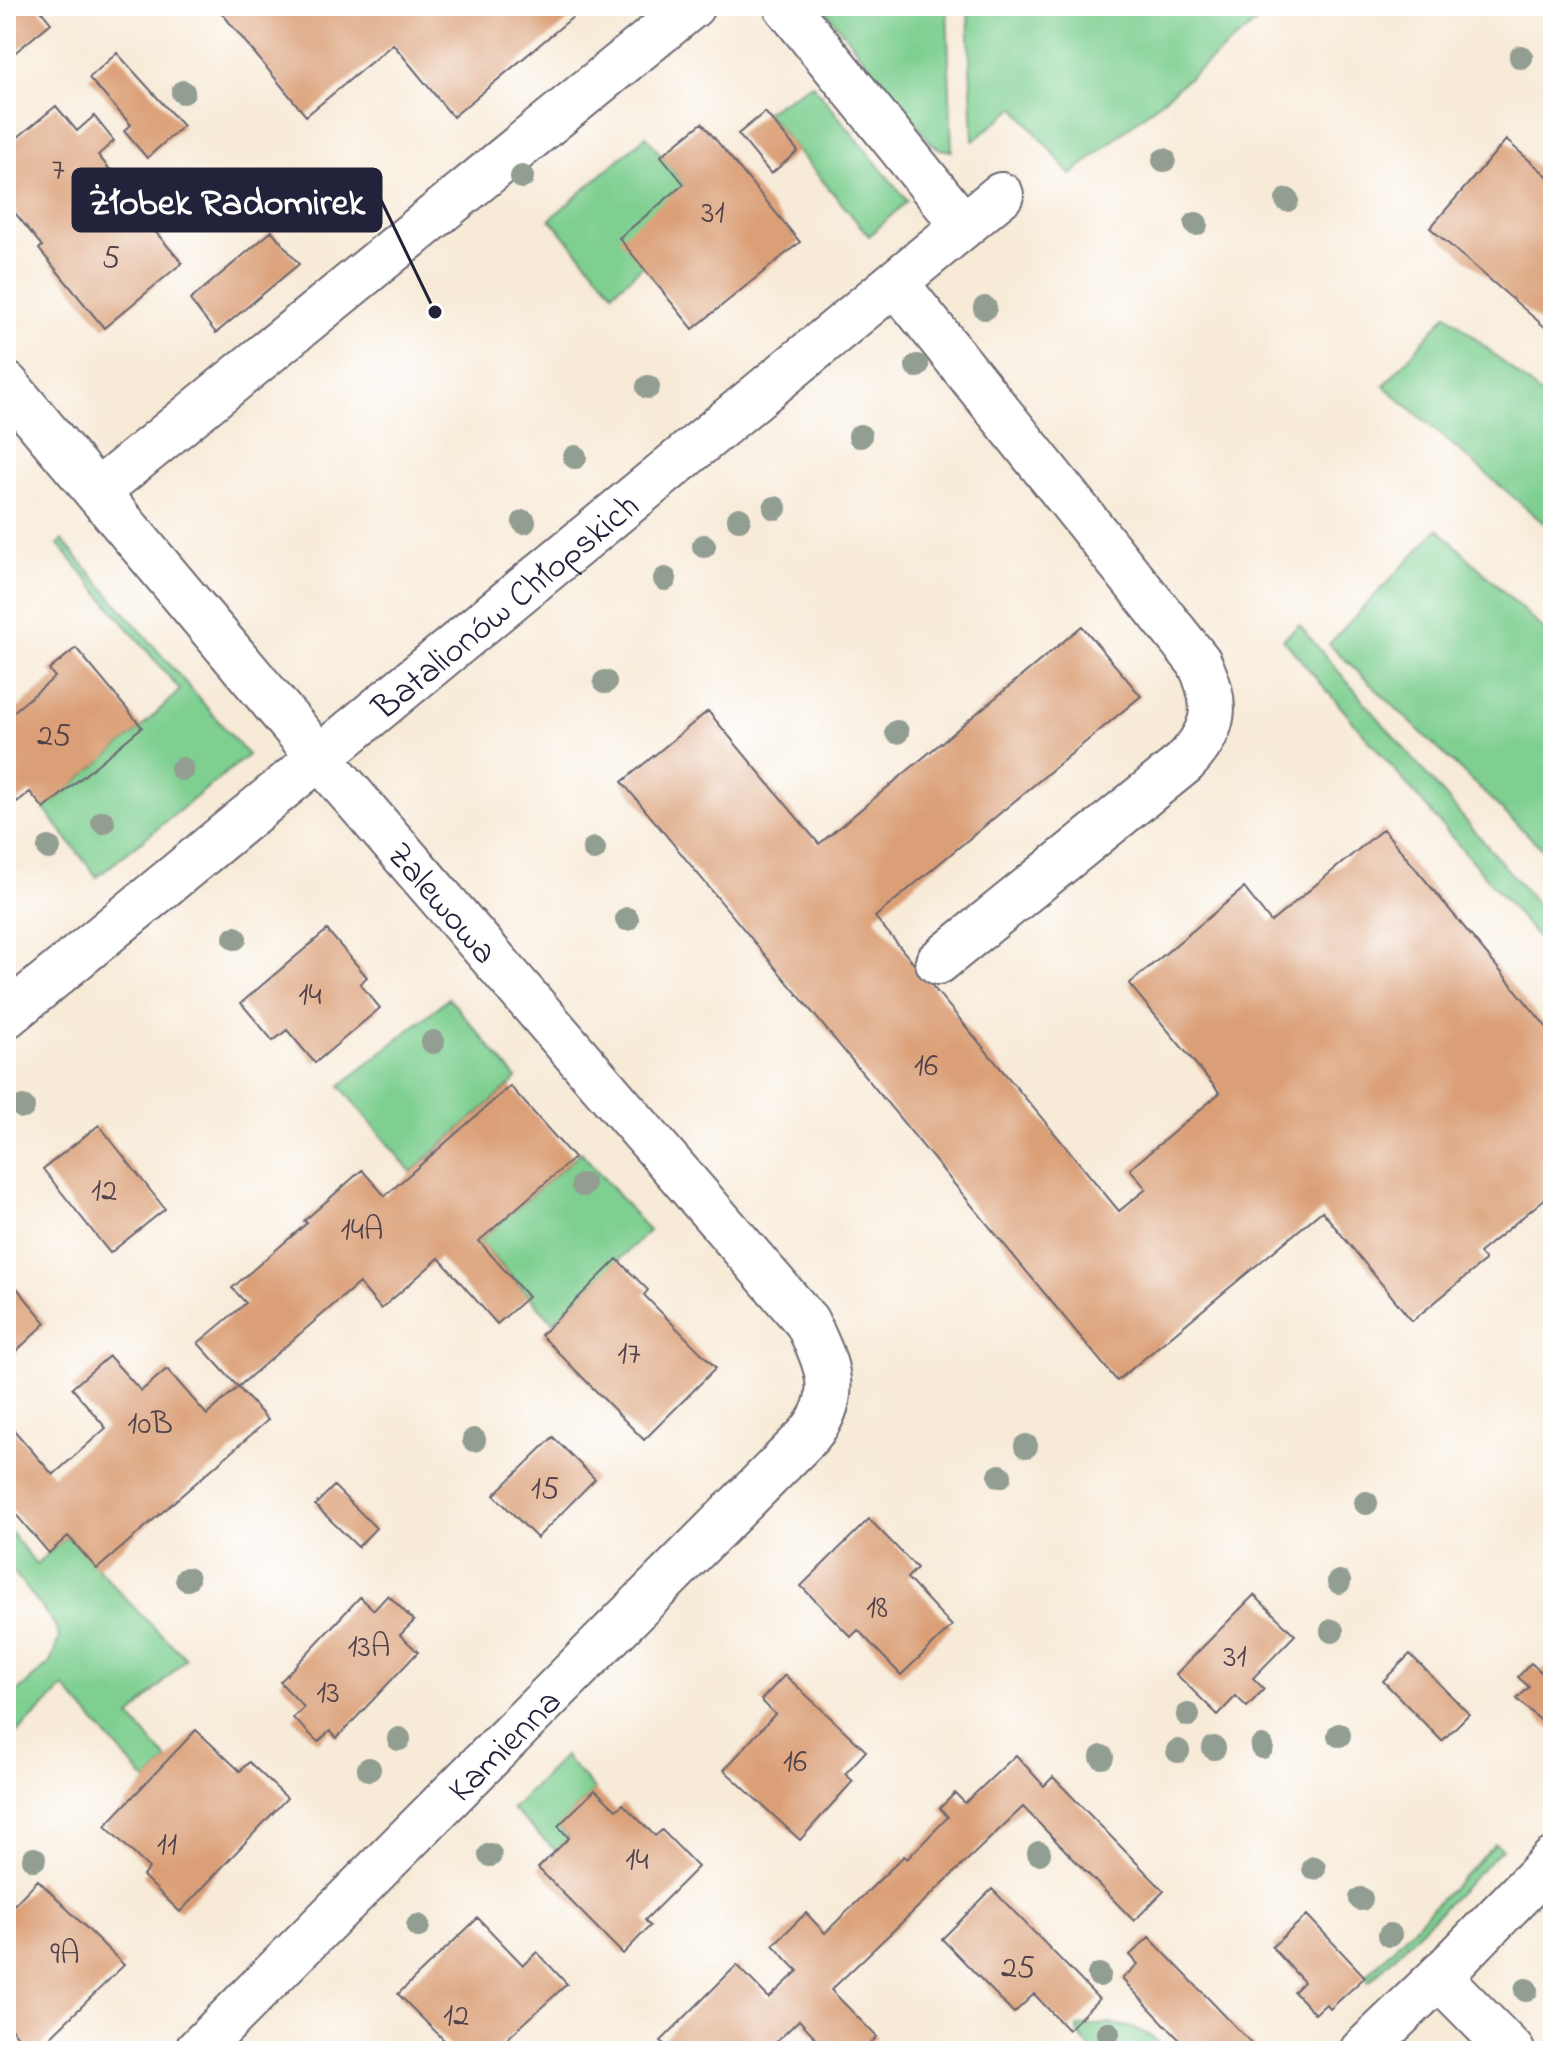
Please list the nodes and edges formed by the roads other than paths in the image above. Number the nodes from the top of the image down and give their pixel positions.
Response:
1 (692, 6) edge
2 (786, 6) edge
3 (1001, 195) dead end
4 (963, 225) junction
5 (896, 283) junction
6 (6, 384) edge
7 (97, 492) junction
8 (319, 757) junction
9 (938, 962) dead end
10 (6, 1016) edge
11 (808, 1436) joint
12 (1553, 1860) edge
13 (1439, 1977) junction
14 (197, 2051) edge
15 (1362, 2051) edge
16 (1512, 2051) edge

1 - 7 street
2 - 4 street
3 - 4 street, Batalionów Chłopskich
4 - 5 street, Batalionów Chłopskich
5 - 8 street, Batalionów Chłopskich
5 - 9 street
6 - 7 street, Zalewowa
7 - 8 street, Zalewowa
8 - 10 street, Batalionów Chłopskich
8 - 11 street, Zalewowa
11 - 14 street, Kamienna
12 - 13 street
13 - 15 street
13 - 16 street

